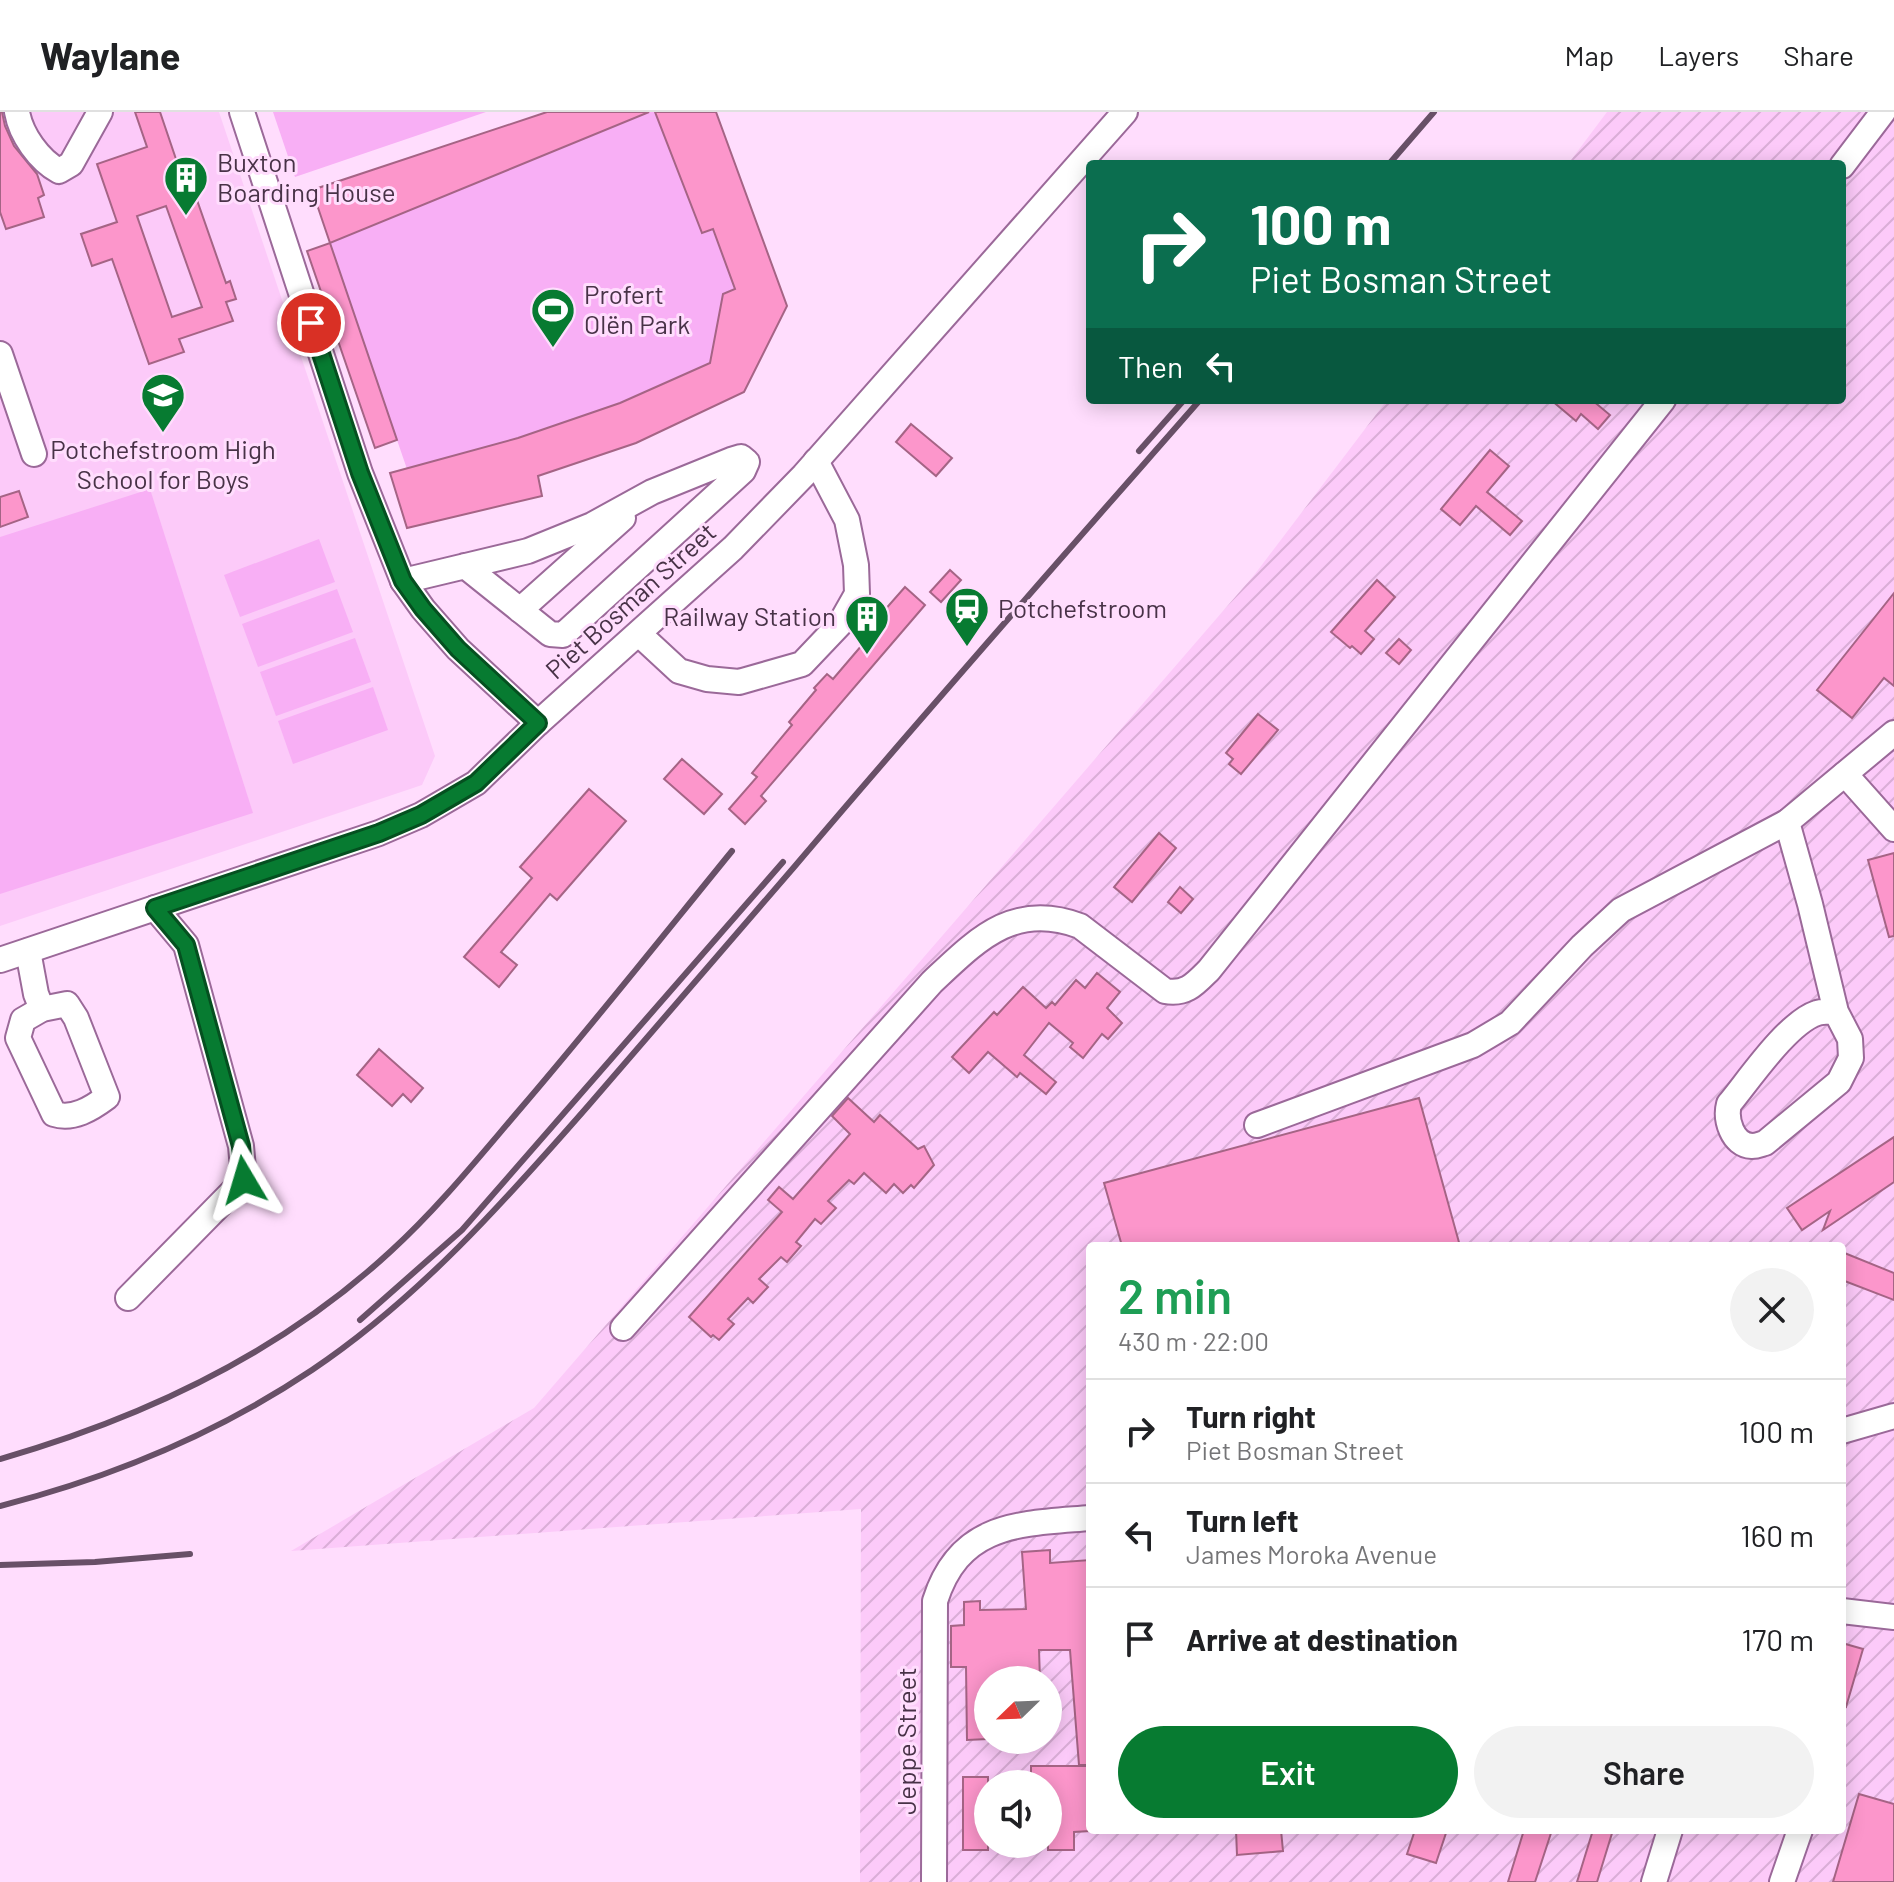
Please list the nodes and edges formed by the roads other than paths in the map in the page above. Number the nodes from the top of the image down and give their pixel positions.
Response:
1 (17, 112) edge
2 (100, 112) edge
3 (242, 112) edge
4 (1125, 112) edge
5 (1883, 112) edge
6 (1846, 161) edge
7 (0, 354) edge
8 (1660, 404) edge
9 (34, 454) dead end
10 (816, 461) junction
11 (652, 492) junction
12 (465, 566) junction
13 (403, 581) junction
14 (520, 610) junction
15 (639, 634) junction
16 (538, 723) junction
17 (1894, 733) edge
18 (1845, 774) junction
19 (1787, 822) junction
20 (1894, 829) edge
21 (155, 908) junction
22 (28, 951) junction
23 (0, 960) edge
24 (42, 1009) junction
25 (1836, 1012) junction
26 (1257, 1125) dead end
27 (128, 1298) dead end
28 (623, 1328) dead end
29 (1894, 1416) edge
30 (1846, 1430) edge
31 (1086, 1518) edge
32 (1846, 1611) edge
33 (1894, 1617) edge
34 (1669, 1834) edge
35 (1799, 1834) edge
36 (934, 1882) edge
37 (1654, 1882) edge
38 (1782, 1882) edge

1 - 2 street
3 - 13 street
4 - 10 street, Piet Bosman Street
5 - 6 street
7 - 9 street
8 - 28 street
10 - 15 street, Piet Bosman Street
10 - 15 street
11 - 12 street
11 - 14 street
11 - 14 street
12 - 13 street
12 - 14 street
13 - 16 street
15 - 16 street, Piet Bosman Street
16 - 21 street, Piet Bosman Street
17 - 18 street
18 - 19 street
18 - 20 street
19 - 25 street
19 - 26 street
21 - 22 street, Piet Bosman Street
21 - 27 street
22 - 23 street, Piet Bosman Street
22 - 24 street
24 - 24 street
25 - 25 street
29 - 30 street
31 - 36 street, Jeppe Street
32 - 33 street
34 - 37 street
35 - 38 street

